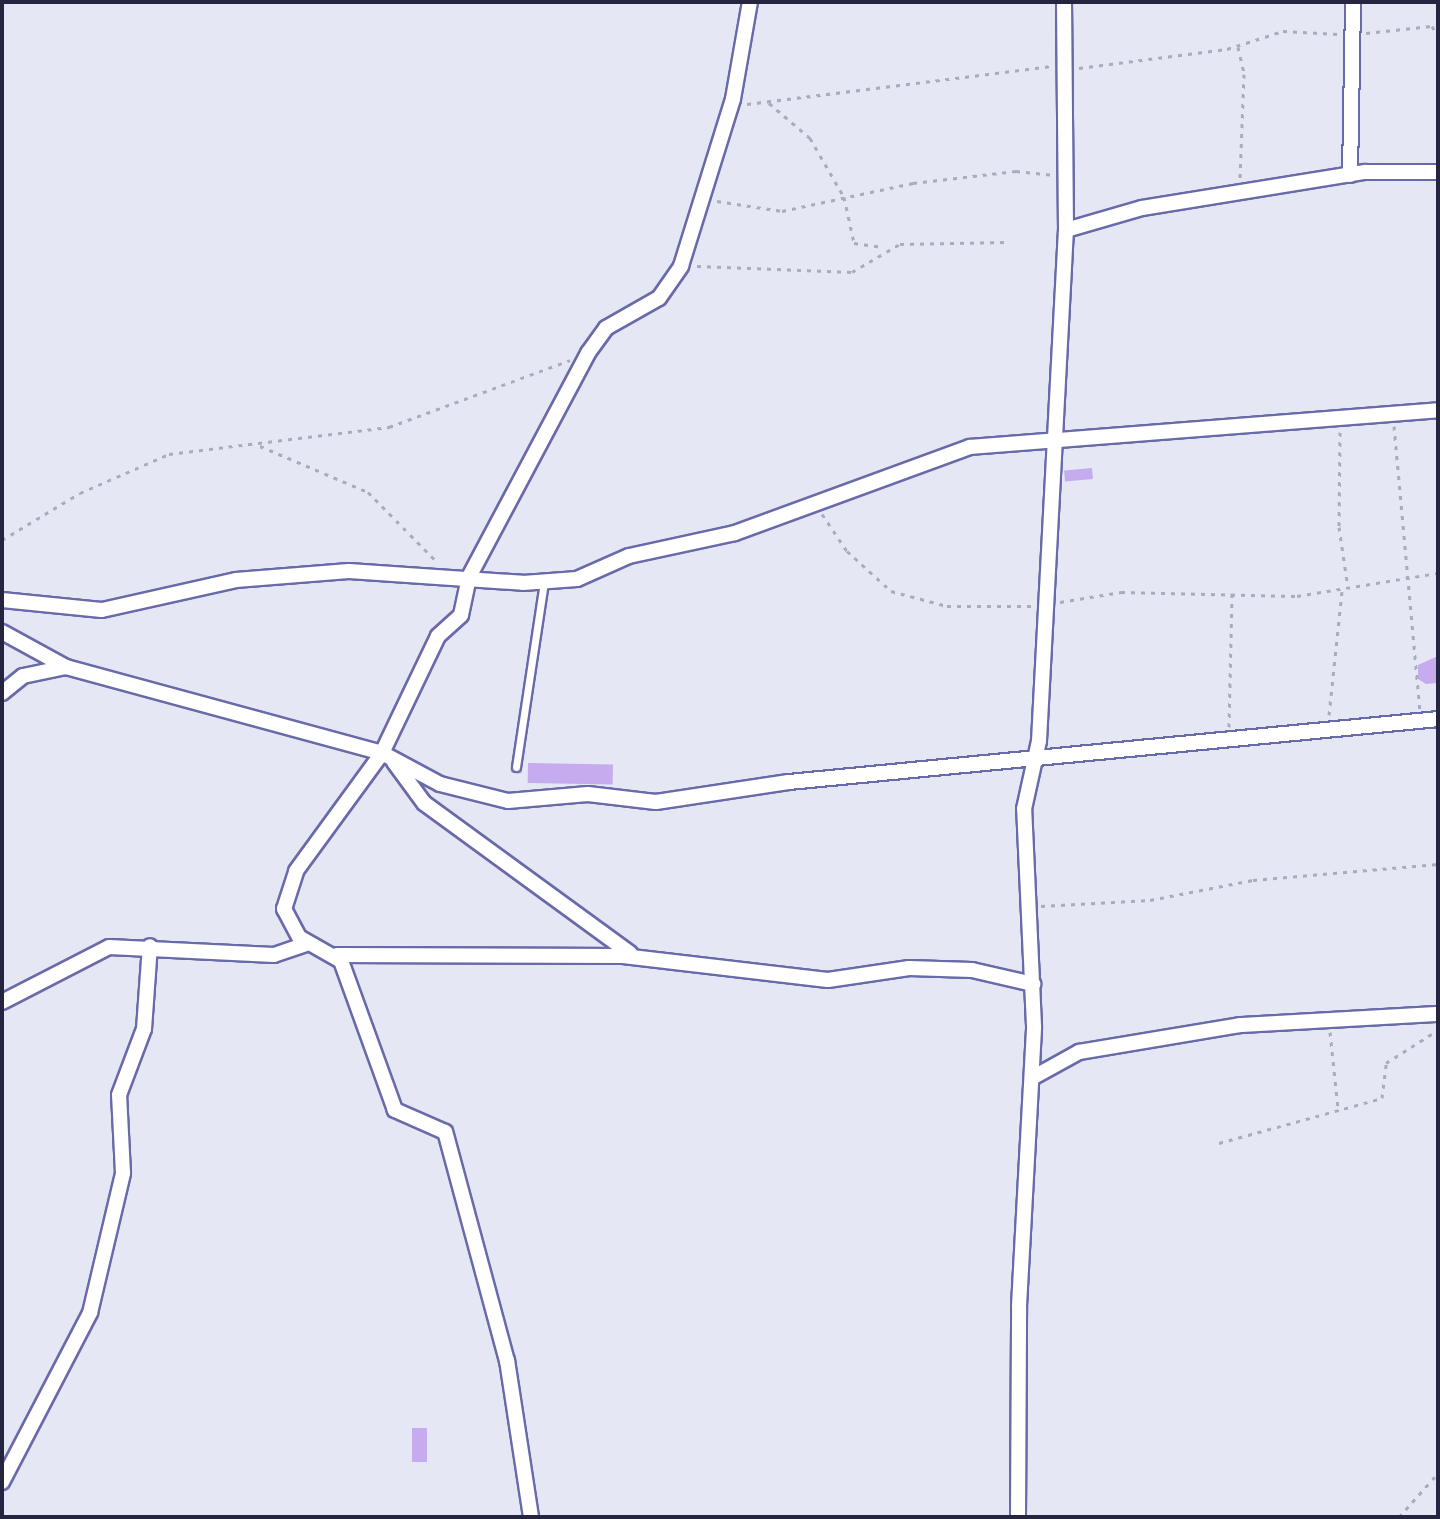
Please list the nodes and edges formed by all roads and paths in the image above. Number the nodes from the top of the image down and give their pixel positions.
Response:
1 (750, 2) edge
2 (1064, 2) edge
3 (1353, 2) edge
4 (1352, 34) junction
5 (1438, 37) edge
6 (1238, 47) junction
7 (1062, 62) junction
8 (1078, 68) dead end
9 (769, 103) junction
10 (731, 105) junction
11 (1438, 172) edge
12 (1350, 175) junction
13 (1063, 176) junction
14 (1240, 195) junction
15 (702, 197) junction
16 (844, 197) junction
17 (1066, 230) junction
18 (1008, 242) dead end
19 (885, 247) junction
20 (681, 266) junction
21 (588, 353) junction
22 (1438, 410) edge
23 (1392, 416) junction
24 (1340, 421) junction
25 (1054, 444) junction
26 (260, 446) junction
27 (816, 504) junction
28 (2, 540) edge
29 (1438, 573) edge
30 (449, 575) junction
31 (469, 577) junction
32 (1407, 577) junction
33 (544, 582) junction
34 (1348, 588) junction
35 (1342, 591) junction
36 (1232, 593) junction
37 (2, 600) edge
38 (1044, 606) junction
39 (2, 632) edge
40 (66, 667) junction
41 (2, 693) edge
42 (1438, 719) edge
43 (1422, 720) junction
44 (1328, 727) junction
45 (1229, 739) junction
46 (388, 756) junction
47 (1037, 760) junction
48 (516, 767) dead end
49 (1438, 864) edge
50 (1026, 907) junction
51 (308, 943) junction
52 (150, 946) junction
53 (337, 955) junction
54 (642, 958) junction
55 (1033, 984) junction
56 (2, 1002) edge
57 (1438, 1014) edge
58 (1326, 1023) junction
59 (1438, 1030) edge
60 (1032, 1078) junction
61 (1338, 1108) junction
62 (1219, 1143) dead end
63 (1438, 1473) edge
64 (2, 1482) edge
65 (531, 1517) edge
66 (1018, 1517) edge
67 (1399, 1517) edge

1 - 10 street
2 - 7 street
3 - 4 street
4 - 5 path
4 - 6 path
4 - 12 street
6 - 8 path
6 - 14 path
7 - 9 path
7 - 13 street
9 - 10 path
9 - 16 path
10 - 15 street
11 - 12 street
12 - 14 street
13 - 16 path
13 - 17 street
14 - 17 street
15 - 16 path
15 - 20 street
16 - 19 path
17 - 25 street
18 - 19 path
19 - 20 path
20 - 21 street
21 - 26 path
21 - 31 street
22 - 23 street
23 - 24 street
23 - 32 path
24 - 25 street
24 - 34 path
25 - 27 street
25 - 38 street
26 - 28 path
26 - 30 path
27 - 33 street
27 - 38 path
29 - 32 path
30 - 31 street
30 - 37 street
31 - 33 street
31 - 46 street
32 - 34 path
32 - 43 path
33 - 48 lane
34 - 35 path
35 - 36 path
35 - 44 path
36 - 38 path
36 - 45 path
38 - 47 street
39 - 40 street
40 - 41 street
40 - 46 street
42 - 43 street
43 - 44 street
44 - 45 street
45 - 47 street
46 - 47 street
46 - 51 street
46 - 54 street
47 - 50 street
49 - 50 path
50 - 55 street
51 - 52 street
51 - 53 street
52 - 56 street
52 - 64 street
53 - 54 street
53 - 65 street
54 - 55 street
55 - 60 street
57 - 58 street
58 - 60 street
58 - 61 path
59 - 61 path
60 - 66 street
61 - 62 path
63 - 67 path

